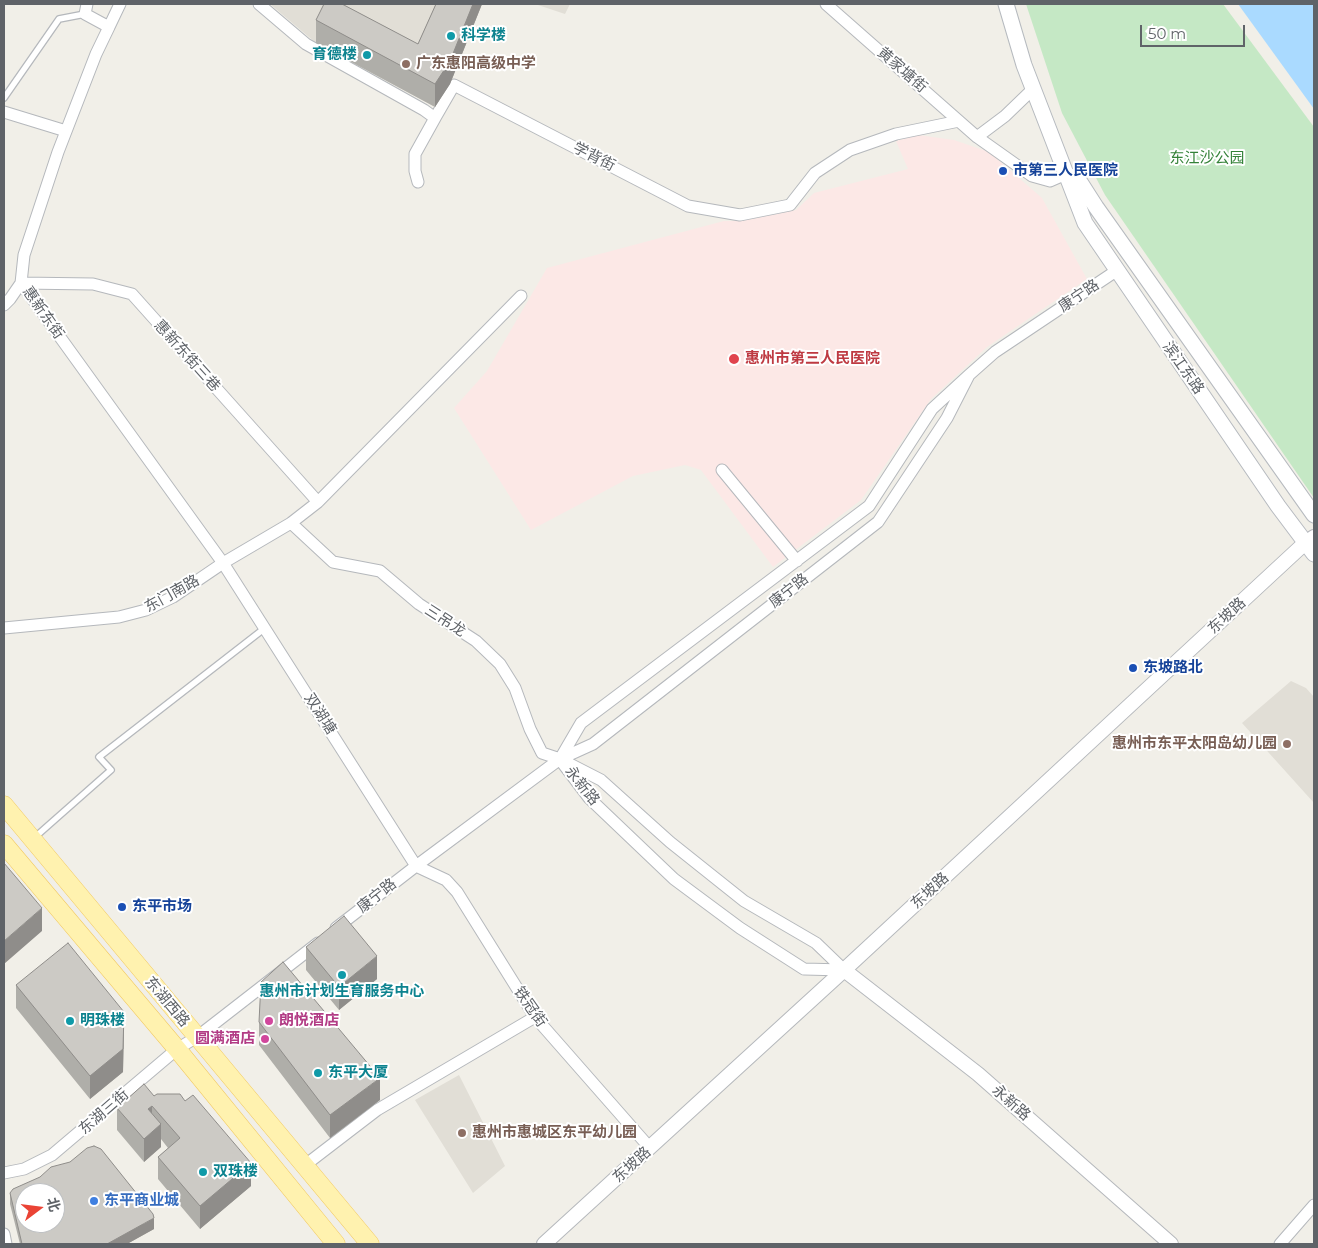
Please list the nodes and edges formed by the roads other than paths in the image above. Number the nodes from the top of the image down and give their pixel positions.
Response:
1 (120, 4) edge
2 (258, 4) edge
3 (826, 4) edge
4 (1006, 4) edge
5 (86, 9) edge
6 (109, 27) junction
7 (1033, 89) junction
8 (4, 98) edge
9 (4, 112) edge
10 (435, 118) junction
11 (959, 121) junction
12 (66, 131) junction
13 (977, 136) junction
14 (1066, 174) junction
15 (418, 182) dead end
16 (1116, 270) junction
17 (21, 283) junction
18 (521, 296) dead end
19 (4, 305) edge
20 (969, 375) junction
21 (722, 470) dead end
22 (318, 502) junction
23 (1314, 515) edge
24 (291, 523) junction
25 (1311, 544) edge
26 (797, 561) junction
27 (223, 563) junction
28 (4, 628) edge
29 (265, 628) junction
30 (560, 759) junction
31 (4, 805) edge
32 (32, 840) junction
33 (4, 844) edge
34 (416, 866) junction
35 (844, 970) junction
36 (535, 1017) junction
37 (197, 1037) junction
38 (177, 1049) junction
39 (650, 1148) junction
40 (304, 1166) junction
41 (4, 1173) edge
42 (1314, 1205) edge
43 (4, 1234) edge
44 (6, 1244) edge
45 (336, 1244) edge
46 (370, 1244) edge
47 (544, 1244) edge
48 (1171, 1244) edge
49 (1280, 1244) edge

1 - 6 street, 惠新东街
2 - 10 street
3 - 11 street, 黄家塘街
4 - 7 main road, 滨江东路
5 - 6 street
5 - 8 lane
6 - 12 street, 惠新东街
7 - 13 street
7 - 14 main road, 滨江东路
9 - 12 street
10 - 11 street, 学背街
10 - 15 street
11 - 13 street, 黄家塘街
12 - 17 street, 惠新东街
13 - 14 street, 黄家塘街
14 - 16 main road, 滨江东路
14 - 23 main road, 滨江东路
16 - 20 street, 康宁路
16 - 25 main road, 滨江东路
17 - 19 street
17 - 22 street, 惠新东街三巷
17 - 27 street, 惠新东街
18 - 22 street, 东门南路
20 - 26 street, 康宁路
20 - 30 street, 康宁路
21 - 26 street
22 - 24 street, 东门南路
24 - 27 street, 东门南路
24 - 30 street, 三吊龙
25 - 35 street, 东坡路
26 - 30 street, 康宁路
27 - 28 street, 东门南路
27 - 29 street, 双湖塘
29 - 32 lane
29 - 34 street, 双湖塘
30 - 34 street, 康宁路
30 - 35 street, 永新路
30 - 35 street, 永新路
31 - 32 main road, 东湖西路
32 - 37 main road, 东湖西路
33 - 38 main road, 东湖西路
34 - 36 street, 铁冠街
34 - 37 street, 康宁路
35 - 39 street, 东坡路
35 - 48 street, 永新路
36 - 39 street, 铁冠街
36 - 40 street
37 - 38 street, 东湖三街
37 - 40 main road, 东湖西路
38 - 41 street, 东湖三街
38 - 45 main road, 东湖西路
39 - 47 street, 东坡路
40 - 46 main road, 东湖西路
42 - 49 street
43 - 44 street

